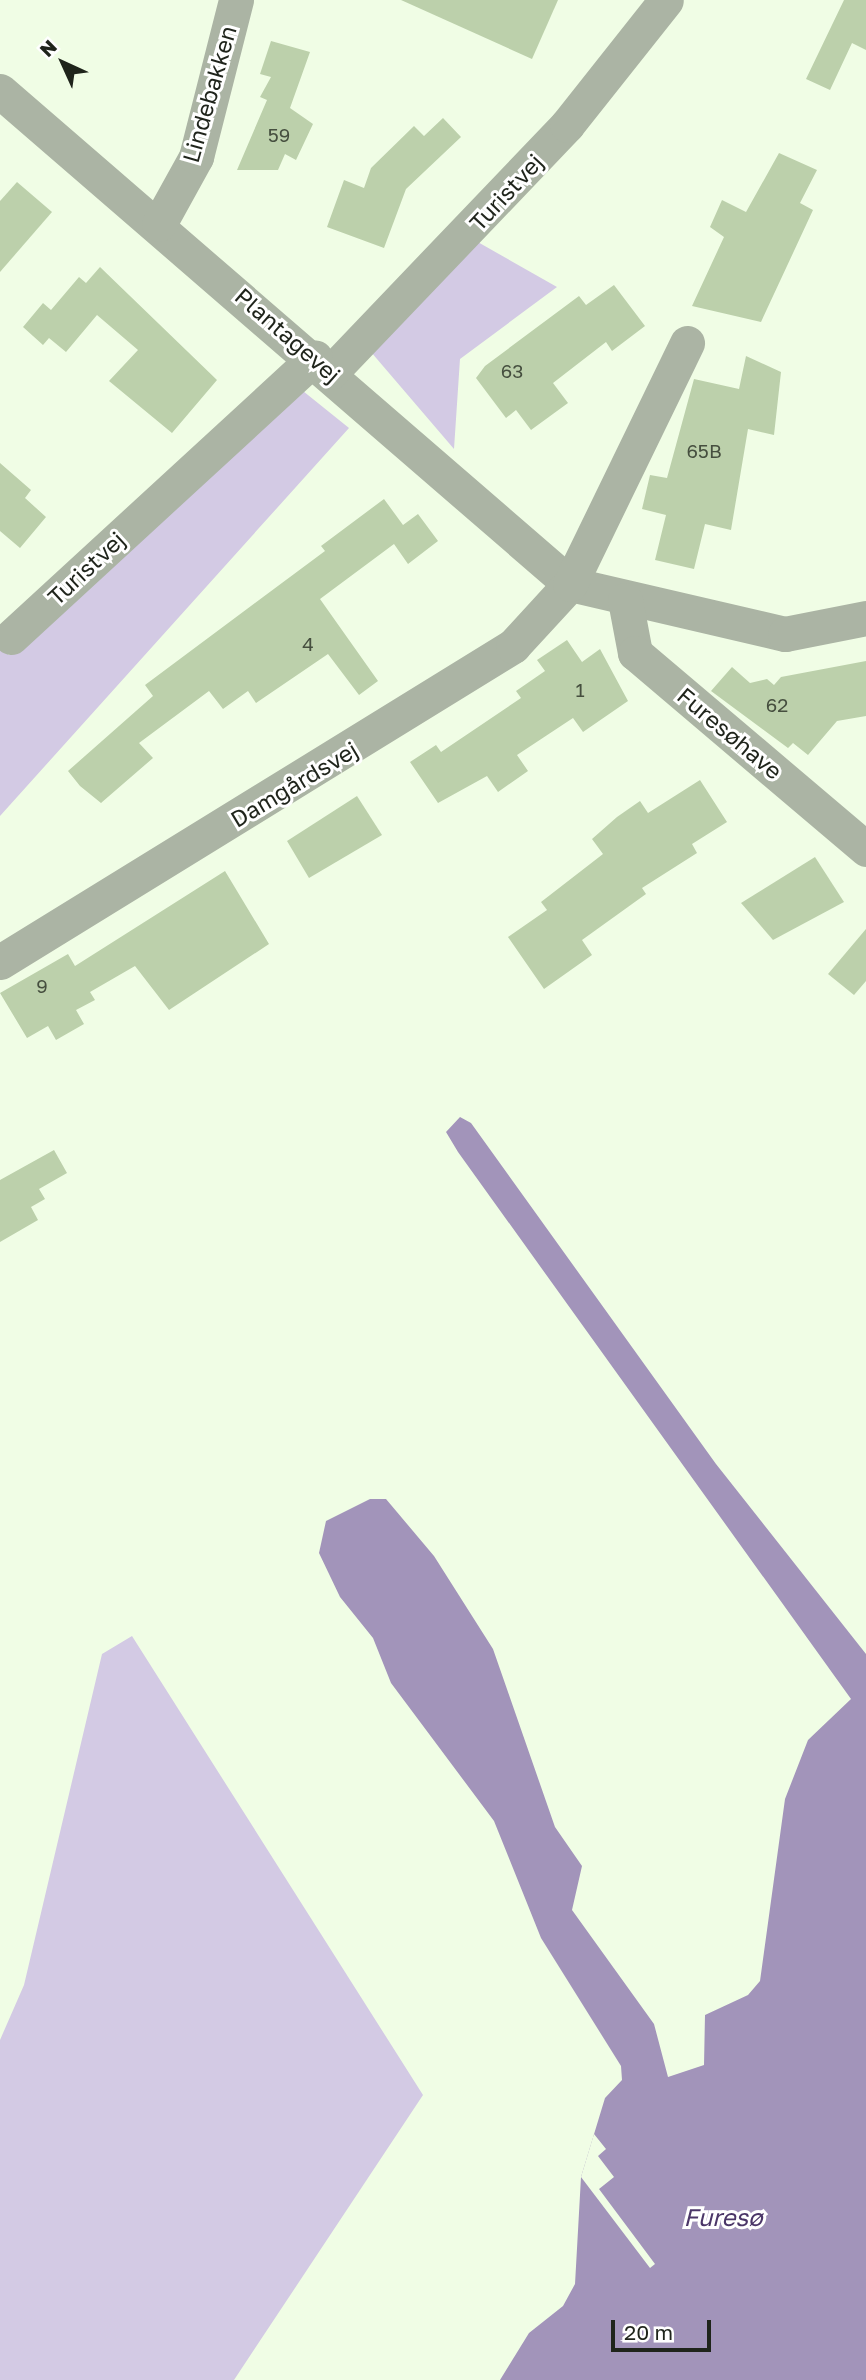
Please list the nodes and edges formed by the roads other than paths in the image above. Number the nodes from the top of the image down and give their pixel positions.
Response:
1 (236, 0) edge
2 (666, 0) edge
3 (0, 91) edge
4 (159, 224) junction
5 (687, 343) dead end
6 (323, 364) junction
7 (570, 584) junction
8 (625, 600) junction
9 (866, 618) edge
10 (11, 637) dead end
11 (866, 849) edge
12 (0, 962) edge

1 - 4 street, Lindebakken
2 - 6 street, Turistvej
3 - 4 street, Plantagevej
4 - 6 street, Plantagevej
5 - 7 street
6 - 7 street, Plantagevej
6 - 10 street, Turistvej
7 - 8 street, Plantagevej
7 - 12 street, Damgårdsvej
8 - 9 street, Plantagevej
8 - 11 street, Furesøhave

